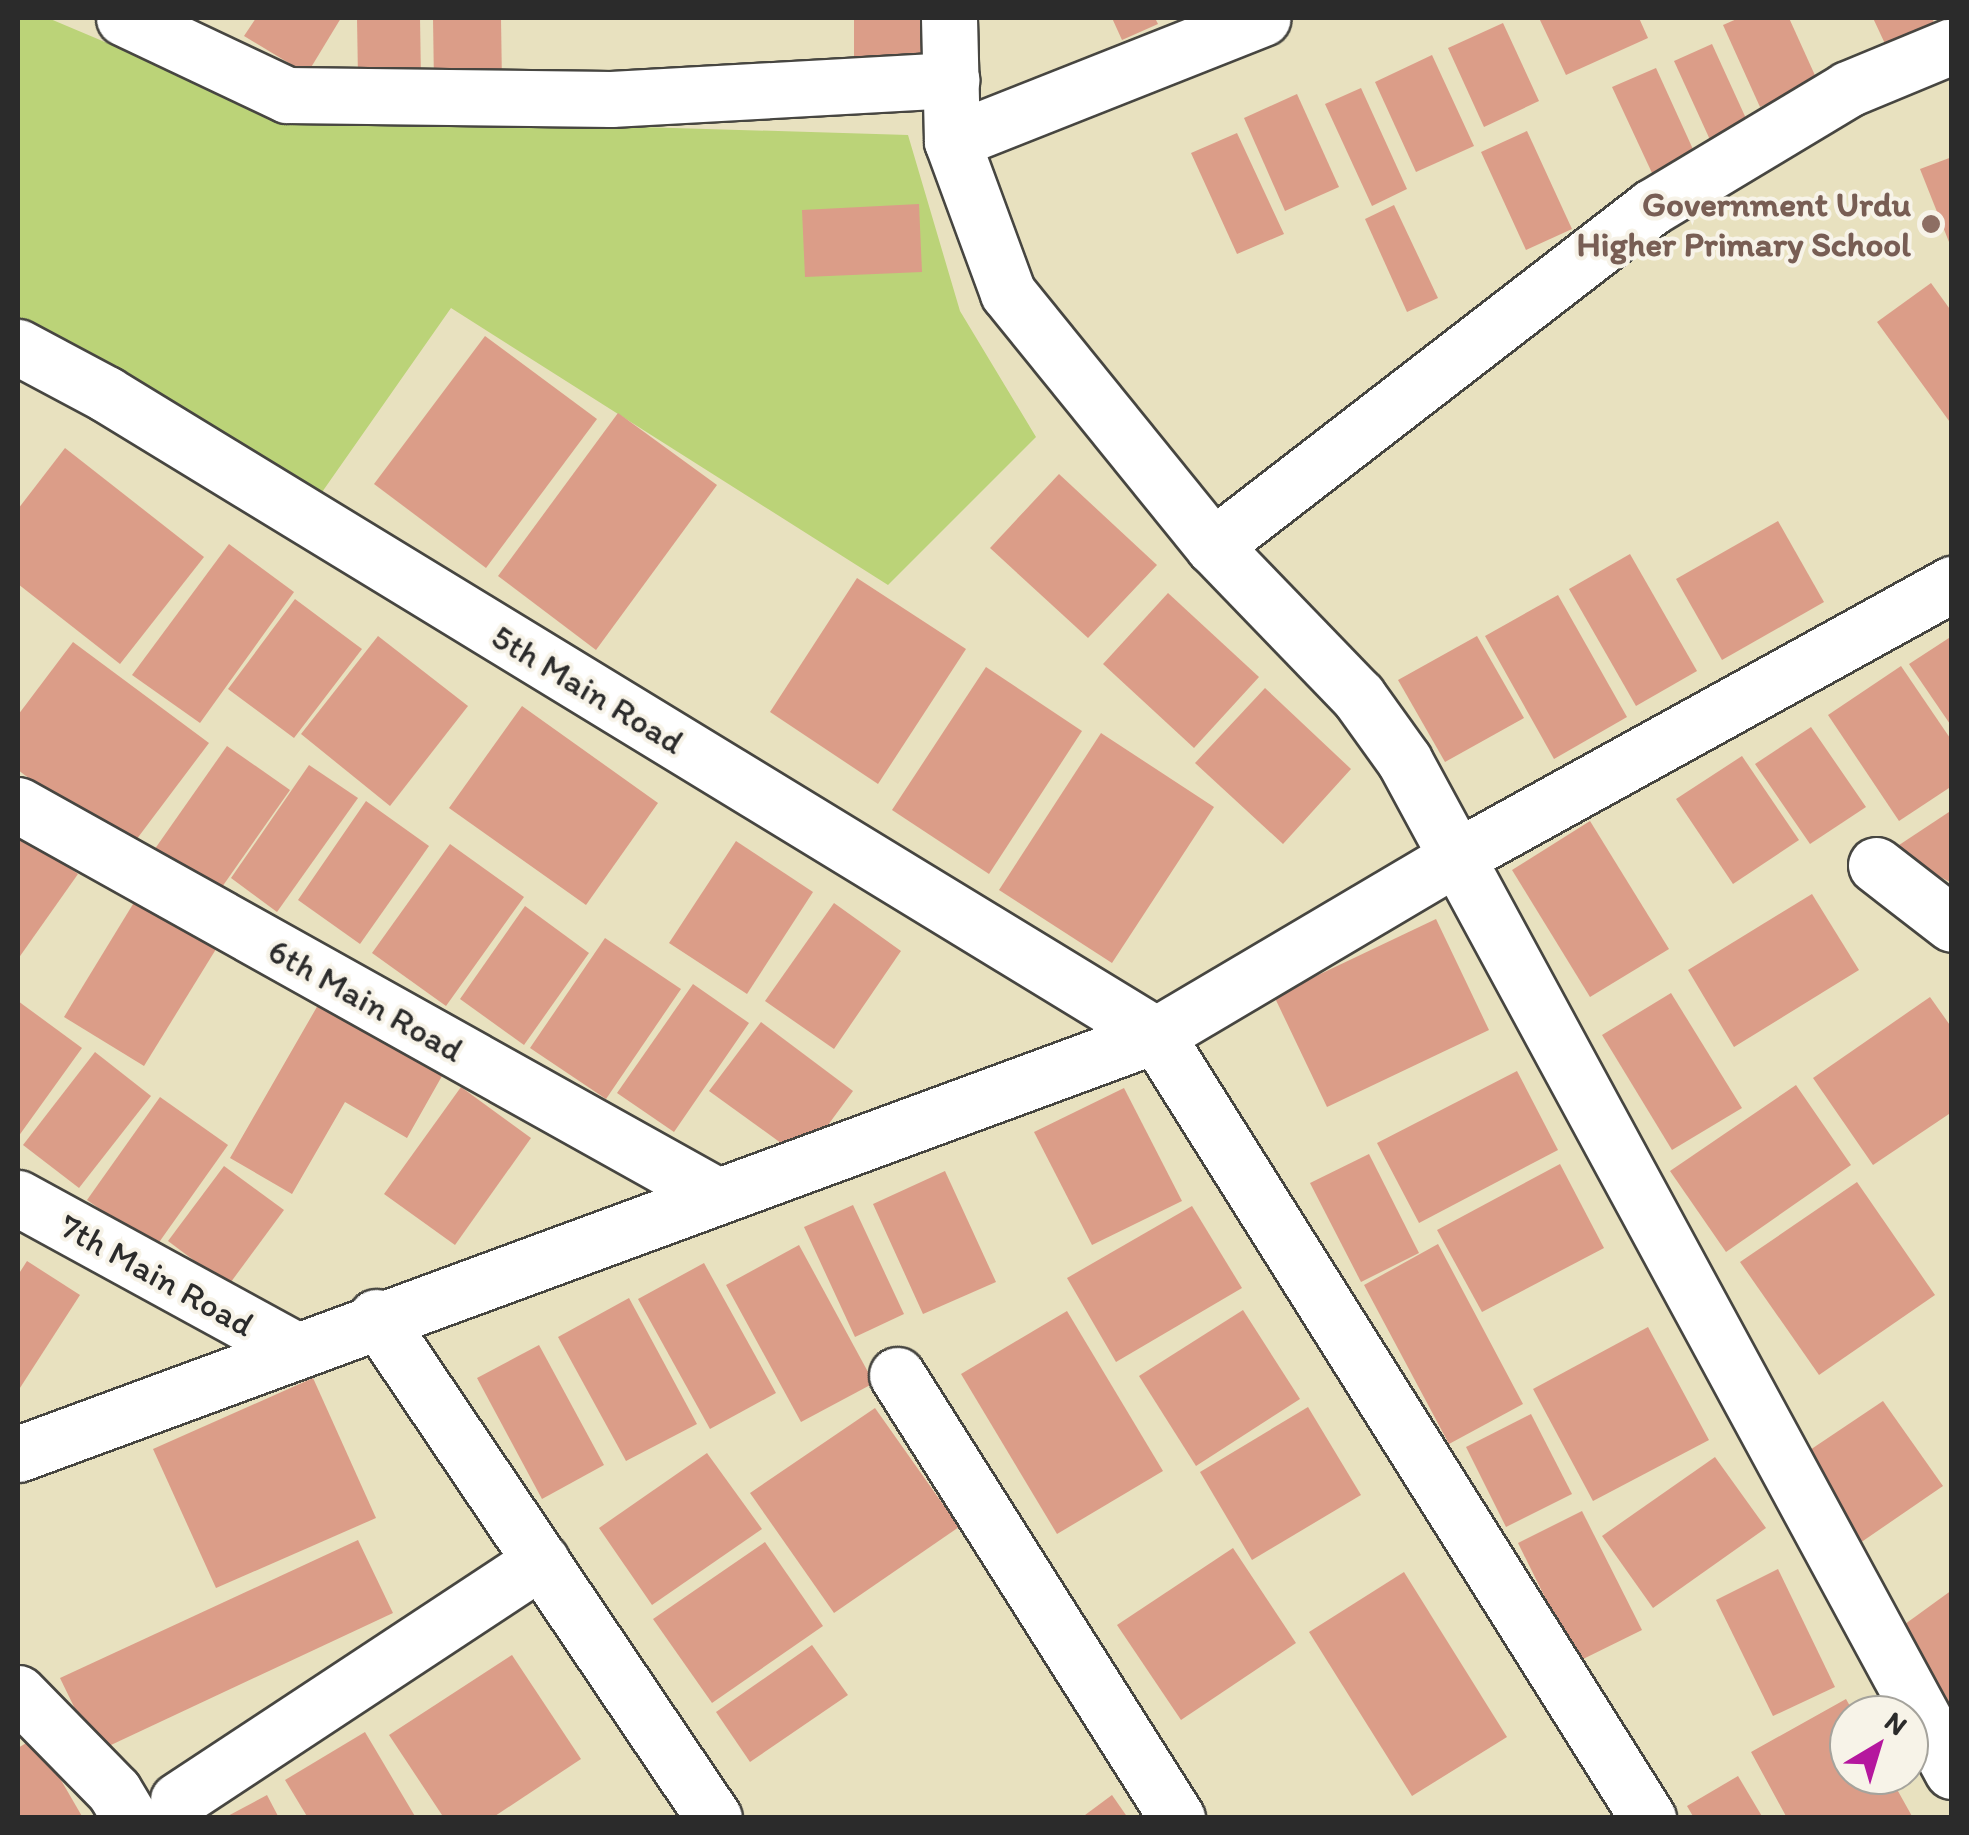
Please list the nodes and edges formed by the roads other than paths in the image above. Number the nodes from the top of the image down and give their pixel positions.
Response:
1 (124, 18) edge
2 (950, 18) edge
3 (1263, 18) edge
4 (1952, 46) edge
5 (951, 80) junction
6 (952, 142) junction
7 (18, 347) edge
8 (1213, 546) junction
9 (1952, 584) edge
10 (18, 805) edge
11 (1455, 858) junction
12 (1876, 865) dead end
13 (1952, 924) edge
14 (1156, 1035) junction
15 (714, 1194) junction
16 (18, 1198) edge
17 (376, 1318) junction
18 (296, 1350) junction
19 (897, 1374) dead end
20 (18, 1454) edge
21 (542, 1561) junction
22 (18, 1693) edge
23 (1952, 1771) edge
24 (154, 1809) edge
25 (714, 1818) edge
26 (1176, 1818) edge
27 (1648, 1818) edge

1 - 5 street
2 - 5 street
3 - 6 street
4 - 8 street
5 - 6 street
6 - 8 street
7 - 14 street, 5th Main Road
8 - 11 street
9 - 11 street
10 - 15 street, 6th Main Road
11 - 14 street
11 - 23 street
12 - 13 street
14 - 15 street
14 - 27 street
15 - 17 street
16 - 18 street, 7th Main Road
17 - 18 street
17 - 21 street
18 - 20 street
19 - 26 street
21 - 24 street
21 - 25 street
22 - 24 street

